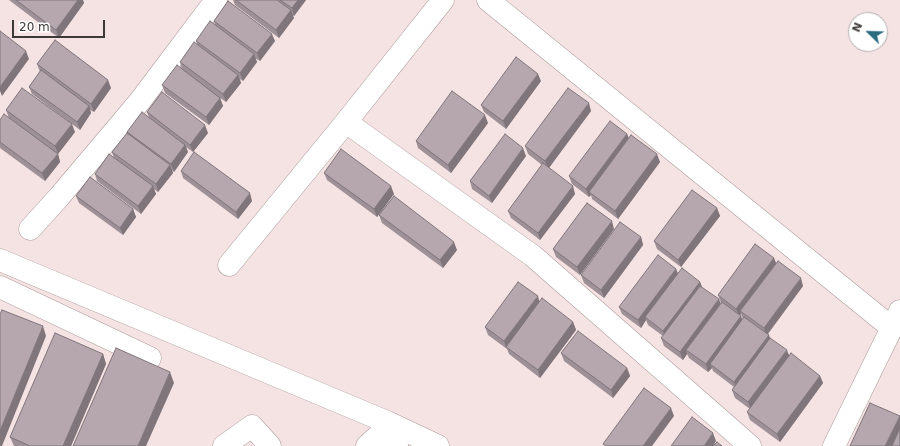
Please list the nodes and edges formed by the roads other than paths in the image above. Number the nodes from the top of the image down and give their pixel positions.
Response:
1 (216, 0) edge
2 (443, 0) edge
3 (488, 0) edge
4 (346, 122) junction
5 (30, 229) dead end
6 (0, 260) edge
7 (228, 265) dead end
8 (0, 287) edge
9 (896, 320) edge
10 (150, 358) dead end
11 (383, 437) edge
12 (224, 446) edge
13 (270, 446) edge
14 (438, 446) edge
15 (750, 446) edge
16 (834, 446) edge

1 - 5 street
2 - 4 street
3 - 9 street
4 - 7 street
4 - 15 street
6 - 11 street
8 - 10 street
9 - 16 street
11 - 14 street
12 - 13 street

